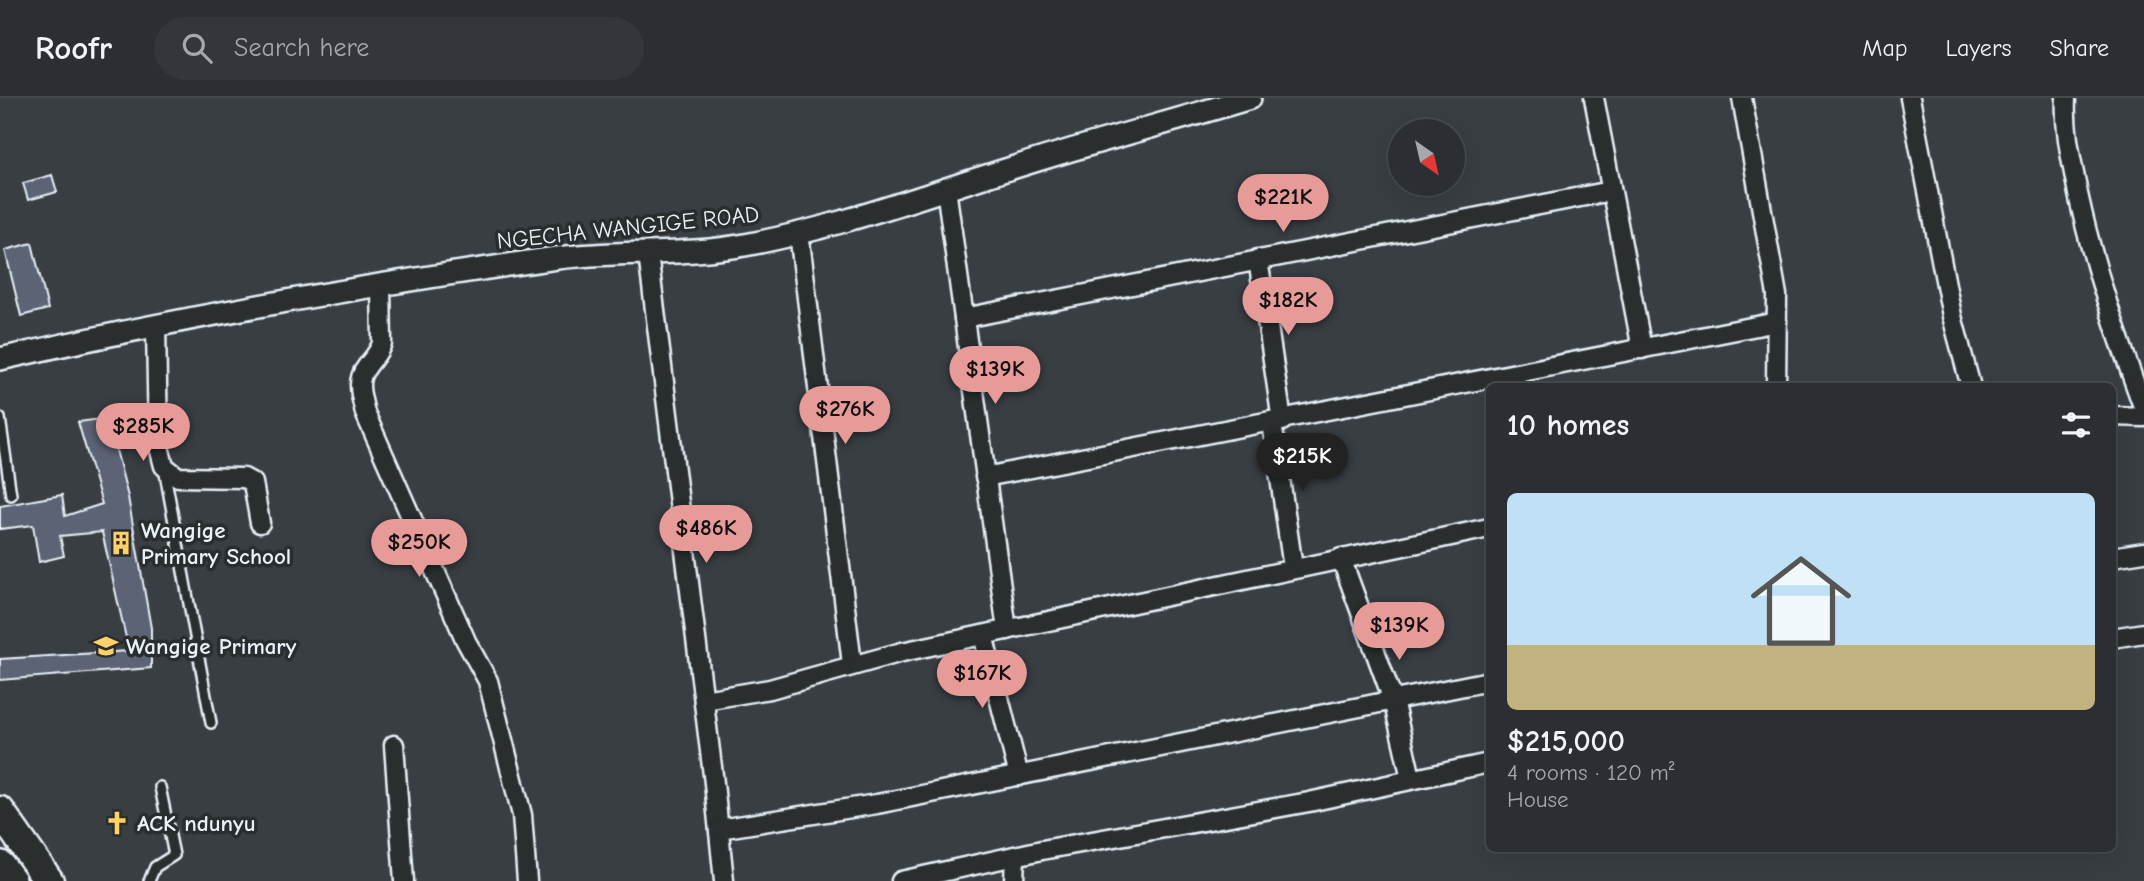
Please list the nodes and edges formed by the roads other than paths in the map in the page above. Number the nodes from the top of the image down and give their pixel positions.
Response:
1 (1250, 98) edge
2 (1594, 98) edge
3 (1742, 98) edge
4 (1910, 98) edge
5 (2066, 98) edge
6 (946, 188) junction
7 (1611, 191) junction
8 (799, 233) junction
9 (648, 254) junction
10 (1258, 258) junction
11 (381, 284) junction
12 (964, 318) junction
13 (1777, 322) junction
14 (156, 325) junction
15 (1642, 349) junction
16 (0, 359) edge
17 (1776, 383) edge
18 (1970, 383) edge
19 (2144, 409) edge
20 (2116, 416) edge
21 (2144, 417) edge
22 (0, 418) edge
23 (1277, 422) junction
24 (164, 466) junction
25 (985, 477) junction
26 (11, 495) dead end
27 (260, 523) dead end
28 (1486, 529) edge
29 (2144, 552) edge
30 (2116, 556) edge
31 (1341, 558) junction
32 (1293, 568) junction
33 (1007, 630) junction
34 (2144, 633) edge
35 (983, 635) junction
36 (2116, 637) edge
37 (852, 664) junction
38 (1486, 682) edge
39 (704, 700) junction
40 (1393, 700) junction
41 (211, 723) dead end
42 (394, 745) dead end
43 (1486, 764) edge
44 (1019, 776) junction
45 (1411, 778) junction
46 (160, 787) dead end
47 (0, 811) edge
48 (719, 829) junction
49 (1015, 856) junction
50 (0, 865) edge
51 (12, 881) edge
52 (50, 881) edge
53 (149, 881) edge
54 (404, 881) edge
55 (527, 881) edge
56 (724, 881) edge
57 (901, 881) edge
58 (1014, 881) edge

1 - 6 street, NGECHA WANGIGE ROAD
2 - 7 street
3 - 13 street
4 - 18 street
5 - 19 street
6 - 8 street, NGECHA WANGIGE ROAD
6 - 12 street
7 - 10 street
7 - 15 street
8 - 9 street, NGECHA WANGIGE ROAD
8 - 37 street
9 - 11 street, NGECHA WANGIGE ROAD
9 - 39 street
10 - 12 street
10 - 23 street
11 - 14 street, NGECHA WANGIGE ROAD
11 - 55 street
12 - 25 street
13 - 15 street
13 - 17 street
14 - 16 street, NGECHA WANGIGE ROAD
14 - 24 street
15 - 23 street
20 - 21 street
22 - 26 lane
23 - 25 street
23 - 32 street
24 - 27 street
24 - 41 lane
25 - 33 street
28 - 31 street
29 - 30 street
31 - 32 street
31 - 40 street
32 - 33 street
33 - 35 street
34 - 36 street
35 - 37 street
35 - 44 street
37 - 39 street
38 - 40 street
39 - 48 street
40 - 44 street
40 - 45 street
42 - 54 street
43 - 45 street
44 - 48 street
45 - 49 street
46 - 53 lane
47 - 52 main road
48 - 56 street
49 - 57 street
49 - 58 street
50 - 51 main road

